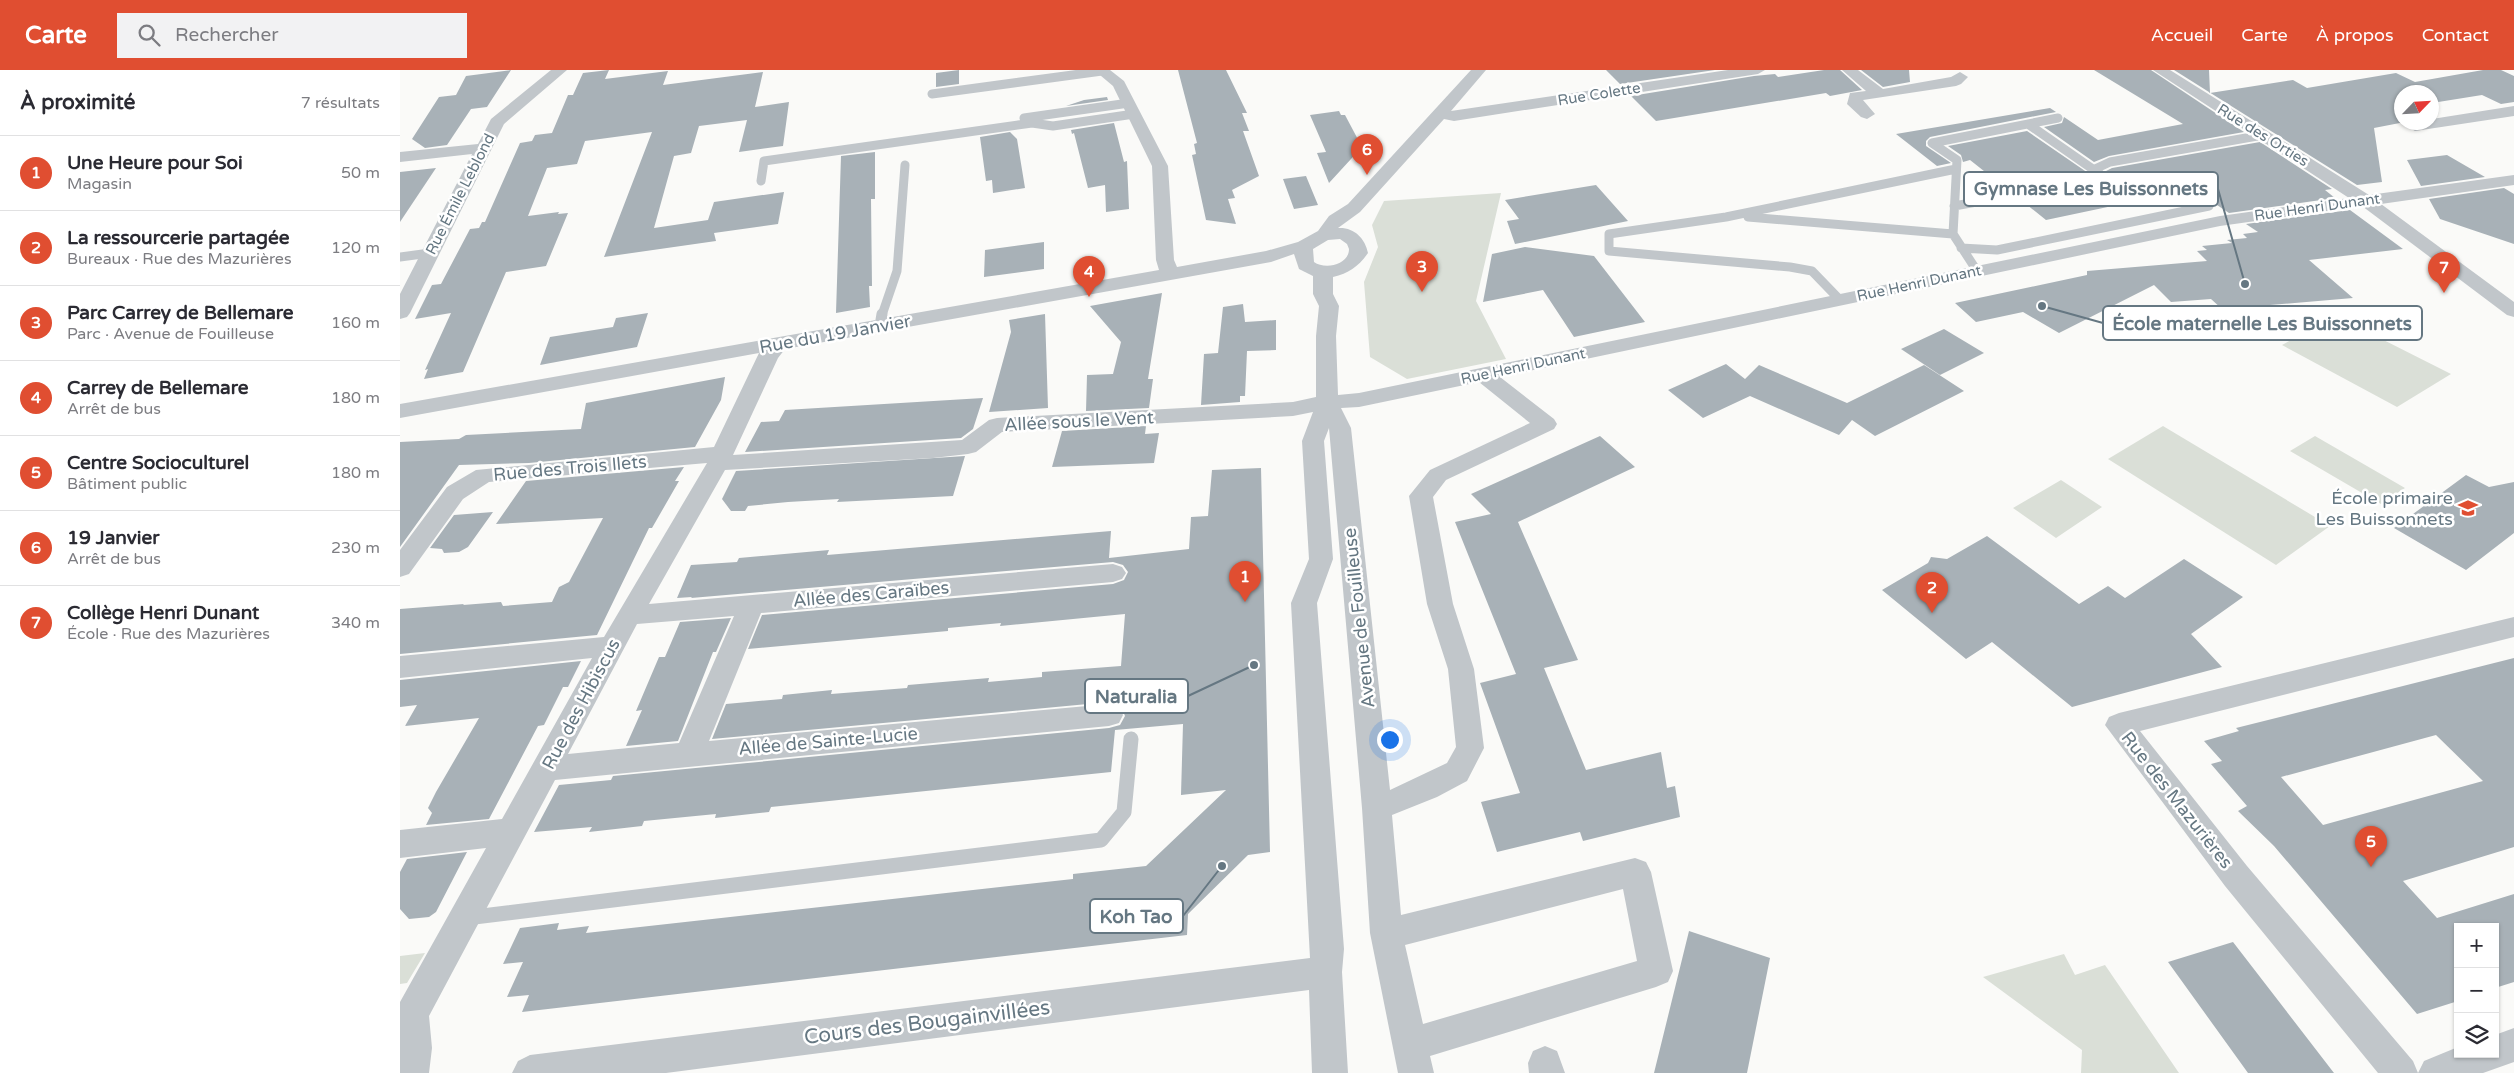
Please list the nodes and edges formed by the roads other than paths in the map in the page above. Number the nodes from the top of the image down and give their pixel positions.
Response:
1 (560, 70) edge
2 (1479, 70) edge
3 (1758, 70) edge
4 (1849, 70) edge
5 (2160, 70) edge
6 (1102, 71) edge
7 (1960, 77) dead end
8 (932, 94) dead end
9 (1880, 94) junction
10 (1131, 109) junction
11 (2514, 111) edge
12 (1440, 114) junction
13 (1867, 114) dead end
14 (2058, 118) dead end
15 (2439, 122) edge
16 (2028, 124) junction
17 (2263, 134) junction
18 (482, 148) junction
19 (769, 153) dead end
20 (400, 157) edge
21 (905, 164) dead end
22 (2095, 168) junction
23 (1956, 169) junction
24 (2514, 180) edge
25 (761, 181) dead end
26 (2366, 201) junction
27 (1954, 206) junction
28 (2209, 206) dead end
29 (1354, 208) junction
30 (1726, 216) junction
31 (1953, 234) junction
32 (1324, 235) junction
33 (1348, 235) junction
34 (1961, 248) junction
35 (1303, 252) junction
36 (430, 253) junction
37 (400, 257) edge
38 (1977, 271) junction
39 (1323, 272) junction
40 (1170, 274) junction
41 (1339, 288) junction
42 (1840, 300) junction
43 (2514, 311) edge
44 (400, 313) edge
45 (880, 326) junction
46 (779, 343) junction
47 (1483, 374) junction
48 (1327, 402) junction
49 (400, 411) edge
50 (720, 459) junction
51 (400, 568) edge
52 (1113, 574) dead end
53 (750, 605) junction
54 (629, 615) junction
55 (2514, 627) edge
56 (612, 646) junction
57 (400, 667) edge
58 (1109, 715) dead end
59 (1131, 739) dead end
60 (689, 754) junction
61 (547, 768) junction
62 (1377, 808) junction
63 (514, 831) junction
64 (400, 844) edge
65 (466, 918) junction
66 (1386, 932) junction
67 (1325, 972) junction
68 (2514, 1045) edge
69 (2499, 1051) edge
70 (2476, 1058) edge
71 (1413, 1059) edge
72 (411, 1073) edge
73 (530, 1073) edge
74 (1330, 1073) edge
75 (2401, 1073) edge
76 (2436, 1073) edge

1 - 18 street, Rue Émile Leblond
2 - 12 street
3 - 12 street, Rue Colette
4 - 9 street
5 - 17 street, Rue des Orties
6 - 8 lane
6 - 10 street
7 - 9 street
9 - 13 street
10 - 19 lane
10 - 25 lane
10 - 40 street
11 - 15 street
12 - 29 street
14 - 16 lane
16 - 22 lane
16 - 23 lane
17 - 22 lane
17 - 26 street, Rue des Orties
18 - 20 street
18 - 36 street, Rue Émile Leblond
21 - 45 lane
22 - 27 lane
23 - 27 lane
23 - 30 lane
24 - 26 street, Rue Henri Dunant
26 - 38 street, Rue Henri Dunant
26 - 43 street
27 - 31 lane
28 - 34 lane
29 - 32 street
29 - 33 street
30 - 31 lane
30 - 42 lane
31 - 34 lane
32 - 33 street
32 - 35 street
33 - 41 street
34 - 38 lane
35 - 39 street
35 - 40 street, Rue du 19 Janvier
36 - 37 lane
36 - 44 street, Rue Émile Leblond
38 - 42 street, Rue Henri Dunant
39 - 41 street
39 - 41 street, Avenue de Fouilleuse
40 - 45 street, Rue du 19 Janvier
41 - 48 street, Avenue de Fouilleuse
42 - 47 street, Rue Henri Dunant
45 - 46 street, Rue du 19 Janvier
46 - 49 street, Rue du 19 Janvier
46 - 50 street, Rue des Hibiscus
47 - 48 street, Rue Henri Dunant
47 - 62 street
48 - 50 street, Allée sous le Vent
48 - 62 street, Avenue de Fouilleuse
48 - 67 street, Avenue de Fouilleuse
50 - 51 street, Rue des Trois Ilets
50 - 54 street, Rue des Hibiscus
52 - 53 street, Allée des Caraïbes
53 - 54 street, Allée des Caraïbes
53 - 60 street
54 - 56 street, Rue des Hibiscus
55 - 75 street, Rue des Mazurières
56 - 57 street
56 - 61 street, Rue des Hibiscus
58 - 60 street, Allée de Sainte-Lucie
59 - 65 lane
60 - 61 street, Allée de Sainte-Lucie
61 - 63 street, Rue des Hibiscus
62 - 66 street, Avenue de Fouilleuse
63 - 64 street
63 - 65 street, Rue des Hibiscus
65 - 72 street, Rue des Hibiscus
66 - 71 street, Avenue de Fouilleuse
66 - 71 street
67 - 73 street, Cours des Bougainvillées
67 - 74 street, Avenue de Fouilleuse
68 - 69 street
70 - 76 street

